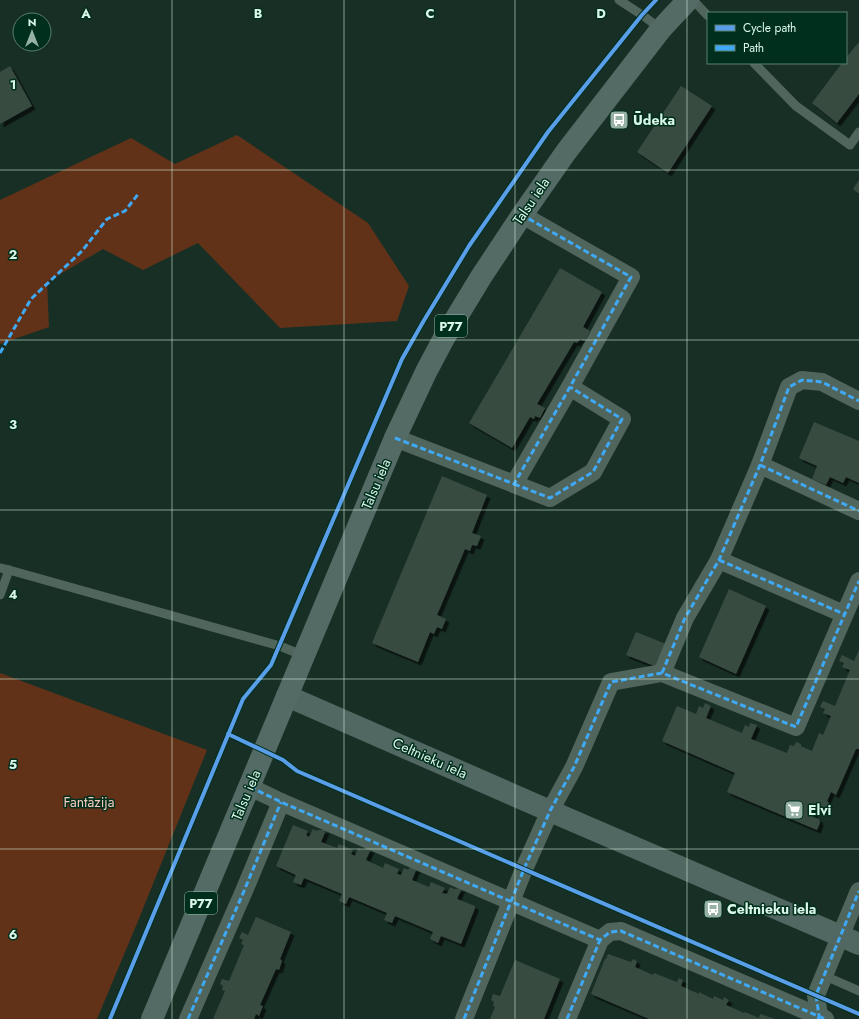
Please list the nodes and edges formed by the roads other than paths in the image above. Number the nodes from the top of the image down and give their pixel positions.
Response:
1 (619, 0) edge
2 (688, 0) edge
3 (693, 0) edge
4 (707, 15) edge
5 (661, 29) junction
6 (755, 64) edge
7 (859, 132) edge
8 (522, 215) junction
9 (570, 387) junction
10 (859, 401) edge
11 (395, 438) junction
12 (760, 465) junction
13 (514, 484) junction
14 (859, 511) edge
15 (719, 560) junction
16 (4, 569) edge
17 (859, 580) edge
18 (0, 595) edge
19 (844, 614) junction
20 (304, 656) junction
21 (662, 673) junction
22 (287, 696) junction
23 (250, 787) junction
24 (281, 802) junction
25 (550, 811) junction
26 (859, 891) edge
27 (511, 901) junction
28 (600, 940) junction
29 (850, 940) edge
30 (824, 976) junction
31 (859, 991) edge
32 (820, 1018) edge
33 (152, 1019) edge
34 (188, 1019) edge
35 (464, 1019) edge
36 (567, 1019) edge

1 - 5 lane
2 - 5 main road, Talsu iela / P77
3 - 4 lane
5 - 8 main road, Talsu iela / P77
6 - 7 lane
8 - 9 street
8 - 11 main road, Talsu iela / P77
9 - 13 street
9 - 13 street
10 - 12 street
11 - 13 street
11 - 20 main road, Talsu iela / P77
12 - 14 street
12 - 15 street
15 - 19 street
15 - 21 street
16 - 18 lane
16 - 20 lane
17 - 19 street
19 - 21 street
20 - 22 main road, Talsu iela / P77
21 - 25 street
22 - 23 main road, Talsu iela / P77
22 - 25 street, Celtnieku iela
23 - 24 street
23 - 33 main road, Talsu iela / P77
24 - 27 street
24 - 34 street
25 - 27 street
25 - 29 street, Celtnieku iela
26 - 29 street
27 - 28 street
27 - 35 street
28 - 32 street
28 - 36 street
29 - 30 street
30 - 31 lane
30 - 32 street

